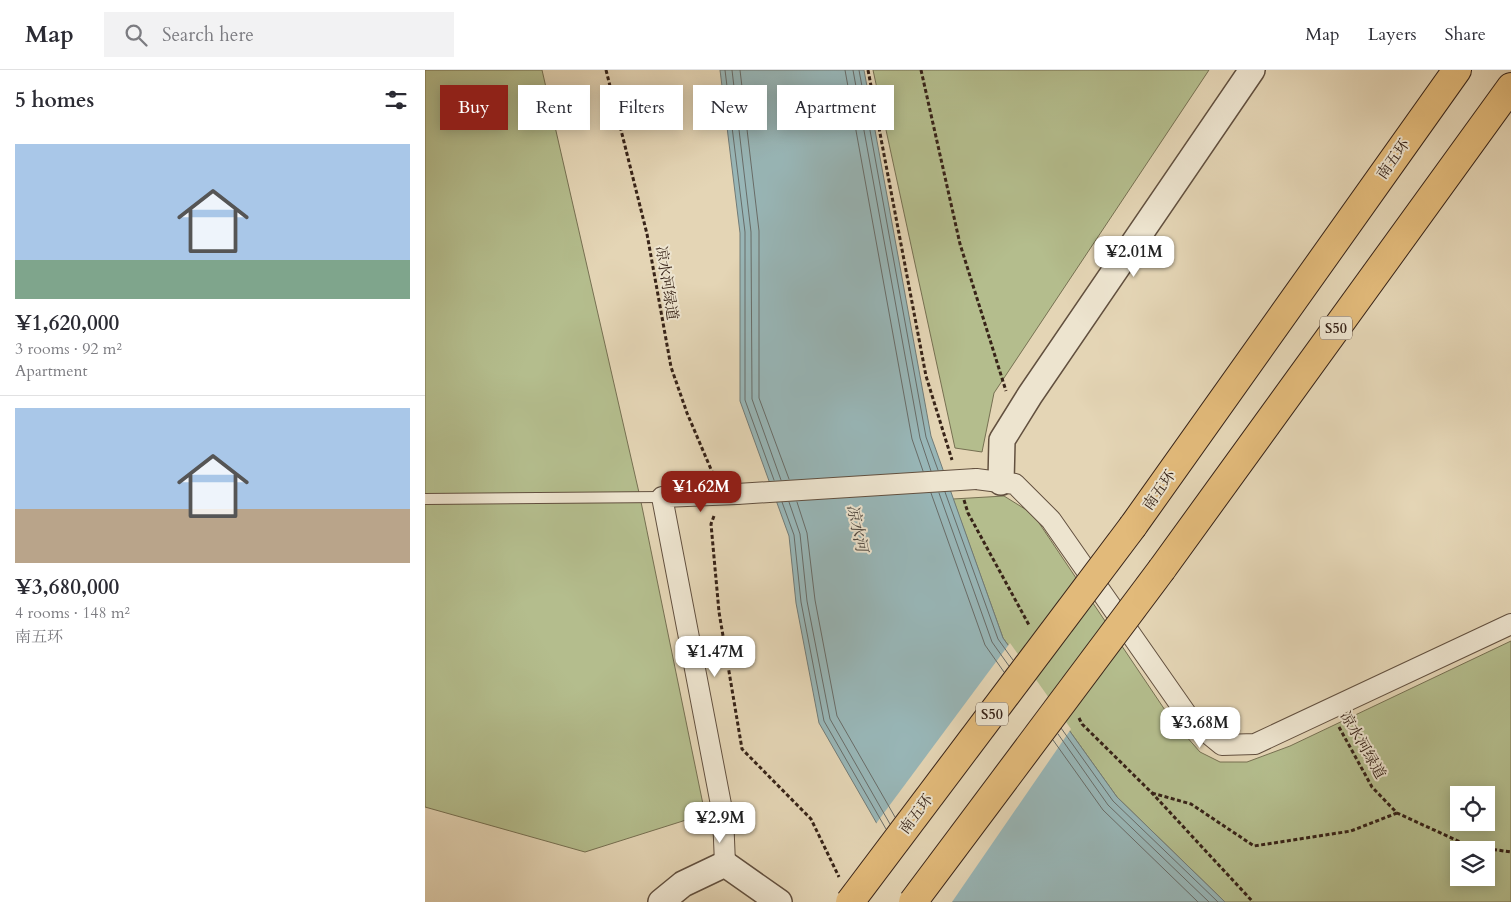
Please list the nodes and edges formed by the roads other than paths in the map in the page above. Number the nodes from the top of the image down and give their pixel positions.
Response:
1 (1252, 70) edge
2 (1446, 70) edge
3 (1457, 70) edge
4 (1511, 87) edge
5 (1406, 141) junction
6 (1001, 482) junction
7 (662, 497) junction
8 (425, 499) edge
9 (1511, 624) edge
10 (725, 864) junction
11 (847, 894) edge
12 (661, 902) edge
13 (779, 902) edge
14 (913, 902) edge

1 - 6 street
2 - 5 highway
3 - 5 highway, 南五环 / S50
4 - 14 highway, S50, bridge
5 - 11 highway, 南五环 / S50, bridge
6 - 7 street, bridge
6 - 9 street
7 - 8 lane
7 - 10 street
10 - 12 street
10 - 13 street

